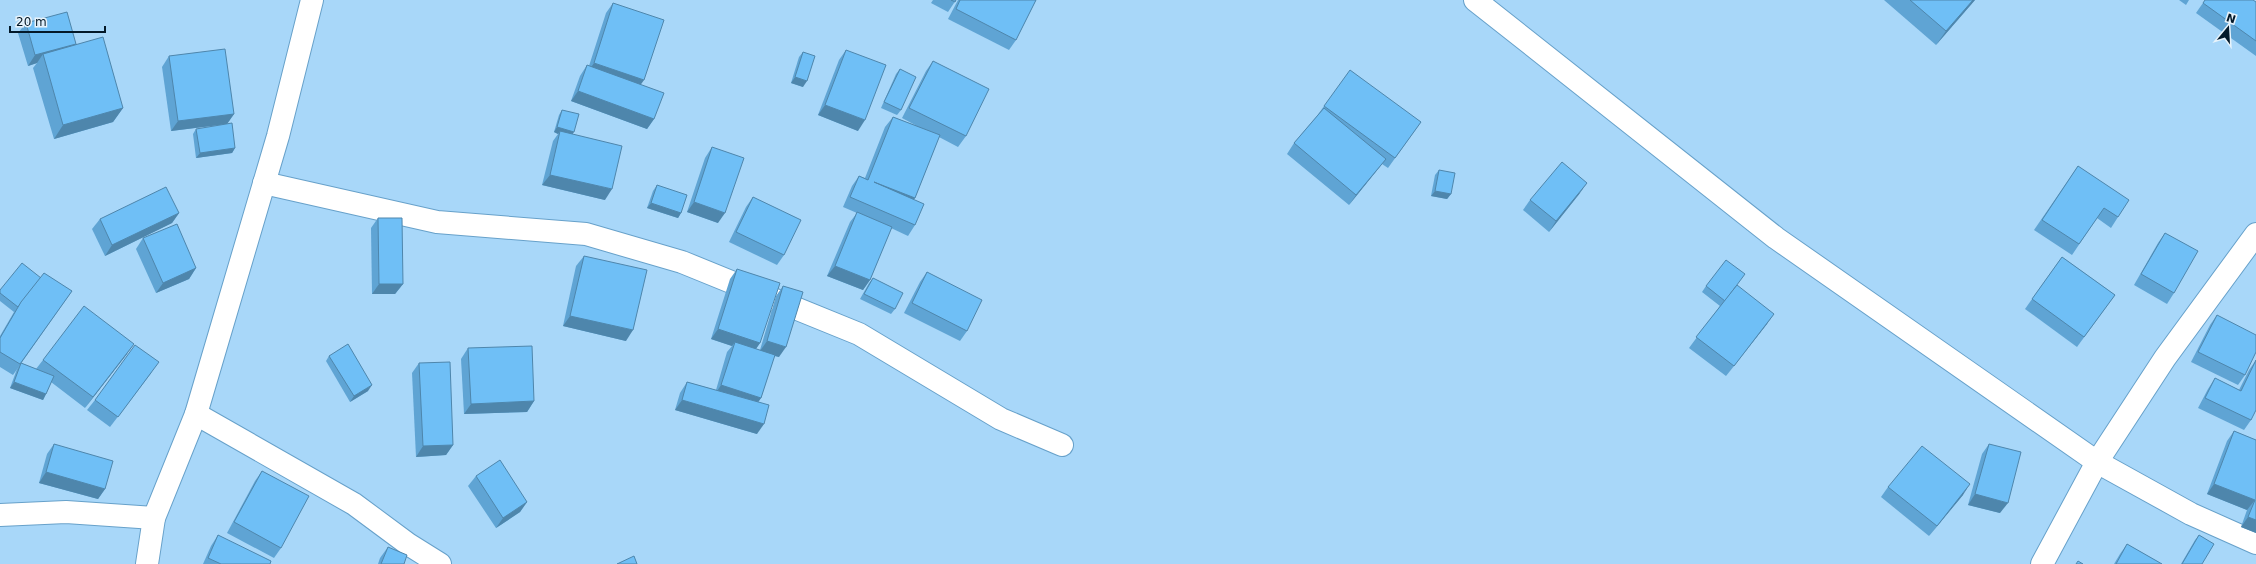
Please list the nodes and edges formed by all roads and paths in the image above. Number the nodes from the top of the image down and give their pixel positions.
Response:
1 (312, 0) edge
2 (1475, 0) edge
3 (264, 183) junction
4 (2256, 234) edge
5 (196, 414) junction
6 (1062, 445) dead end
7 (2097, 462) junction
8 (0, 515) edge
9 (154, 518) junction
10 (2256, 543) edge
11 (147, 564) edge
12 (440, 564) edge
13 (2042, 564) edge

1 - 3 street
2 - 7 street
3 - 5 street
3 - 6 street
4 - 7 street
5 - 9 street
5 - 12 street
7 - 10 street
7 - 13 street
8 - 9 street
9 - 11 street

